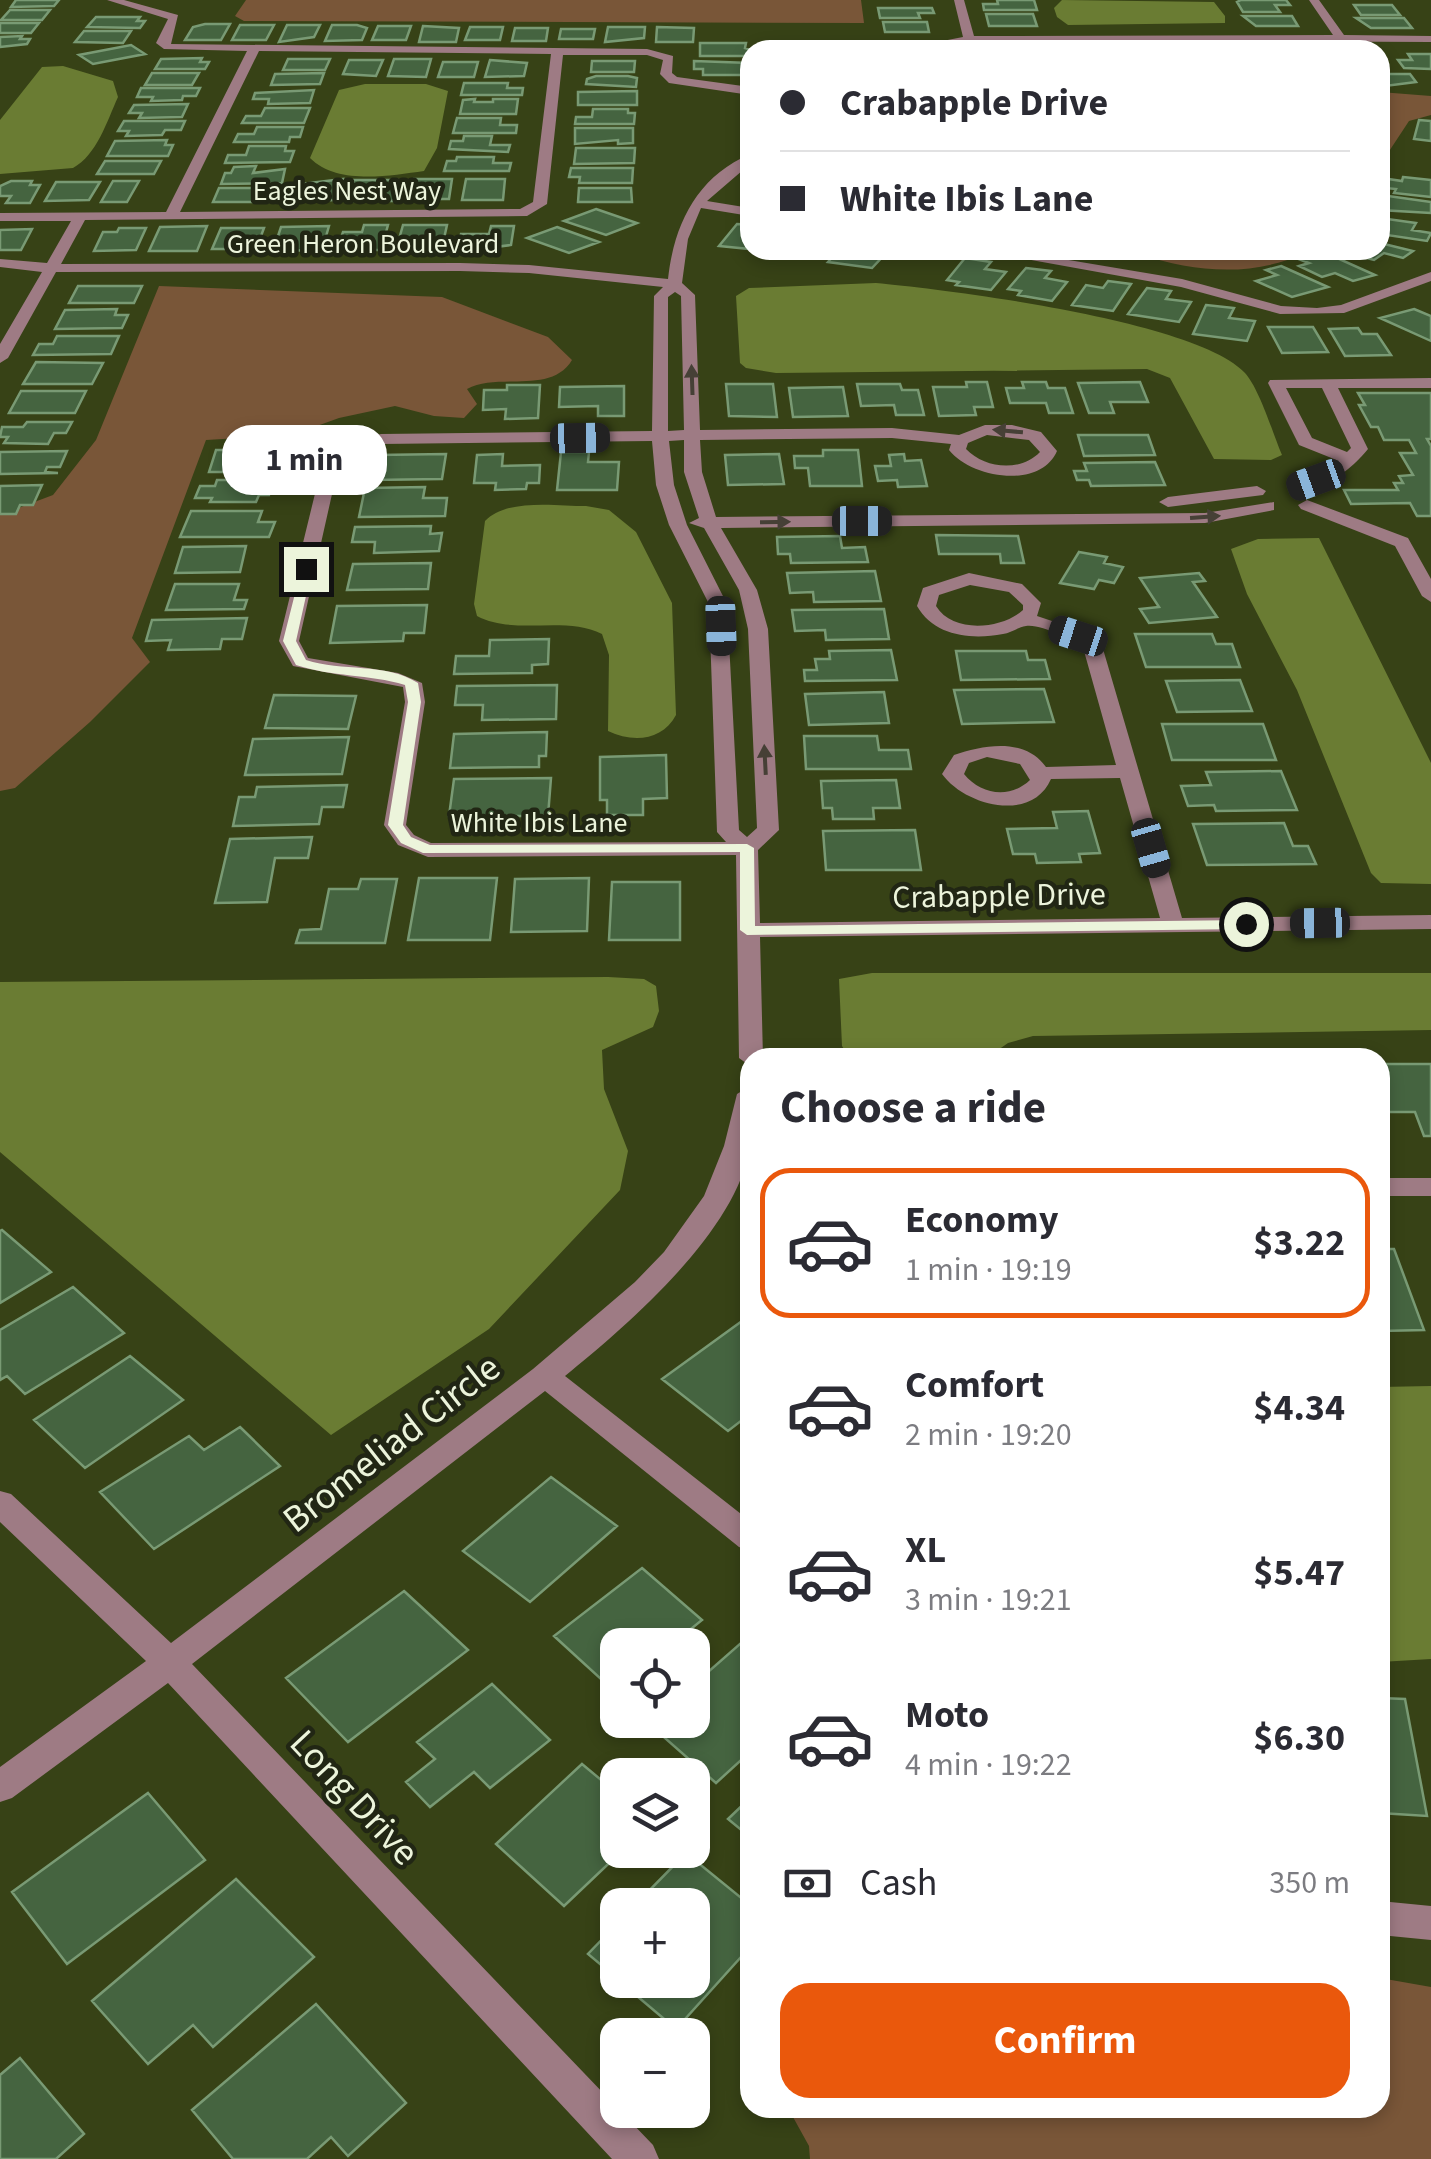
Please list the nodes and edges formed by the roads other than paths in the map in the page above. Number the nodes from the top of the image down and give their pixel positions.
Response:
1 (112, 0) edge
2 (959, 0) edge
3 (1314, 0) edge
4 (1312, 38) joint
5 (1341, 39) junction
6 (1364, 39) joint
7 (1431, 39) edge
8 (970, 40) edge
9 (985, 40) edge
10 (1084, 40) edge
11 (1260, 40) edge
12 (253, 51) junction
13 (557, 52) junction
14 (740, 90) edge
15 (740, 166) edge
16 (696, 203) junction
17 (740, 210) edge
18 (170, 216) junction
19 (0, 217) edge
20 (80, 217) junction
21 (1045, 260) edge
22 (0, 263) edge
23 (50, 268) junction
24 (0, 274) edge
25 (1431, 276) edge
26 (675, 284) junction
27 (8, 328) edge
28 (0, 358) edge
29 (1431, 382) edge
30 (1328, 383) junction
31 (660, 437) junction
32 (694, 437) junction
33 (960, 440) junction
34 (1352, 460) junction
35 (1296, 487) junction
36 (1262, 498) junction
37 (1307, 505) junction
38 (706, 514) junction
39 (674, 516) junction
40 (1431, 596) edge
41 (1027, 619) junction
42 (1129, 772) junction
43 (1040, 773) dead end
44 (747, 848) junction
45 (1431, 922) edge
46 (1173, 925) junction
47 (747, 930) junction
48 (752, 1048) edge
49 (740, 1137) edge
50 (1390, 1187) edge
51 (1431, 1187) edge
52 (544, 1375) junction
53 (0, 1503) edge
54 (740, 1530) edge
55 (171, 1664) junction
56 (0, 1787) edge
57 (1390, 1919) edge
58 (1431, 1923) edge
59 (640, 2159) edge

1 - 12 street
2 - 8 street
3 - 5 street
4 - 5 street
4 - 11 street
5 - 6 street
6 - 7 street
9 - 10 street
12 - 13 street
12 - 18 street
13 - 14 street
13 - 18 street, Eagles Nest Way
15 - 16 street
16 - 17 street
16 - 26 street
18 - 20 street, Eagles Nest Way
19 - 20 street, Eagles Nest Way
20 - 23 street
21 - 25 street
22 - 23 street, Green Heron Boulevard
23 - 24 street, Green Heron Boulevard
23 - 26 street, Green Heron Boulevard
23 - 27 street
26 - 31 street
32 -> 26 street
27 - 28 street
29 - 30 street
30 - 34 street
30 - 34 street
31 - 32 street, White Ibis Lane
31 - 39 street
31 - 44 street, White Ibis Lane
32 - 33 street, White Ibis Lane
32 - 38 street
33 -> 33 street, White Ibis Lane
34 - 35 street
35 - 36 street
35 - 37 street
36 - 37 street
36 - 38 street
37 - 40 street
38 - 39 street
44 -> 38 street
39 - 44 street
41 - 41 street
41 - 42 street
42 - 43 street
42 - 46 street
44 - 47 street
45 - 46 street, Crabapple Drive
46 - 47 street, Crabapple Drive
47 - 48 street
49 - 52 street, Bromeliad Circle
50 - 51 street
52 - 54 street
52 - 55 street, Bromeliad Circle
53 - 55 street, Long Drive
55 - 56 street, Bromeliad Circle
55 - 59 street, Long Drive
57 - 58 street

